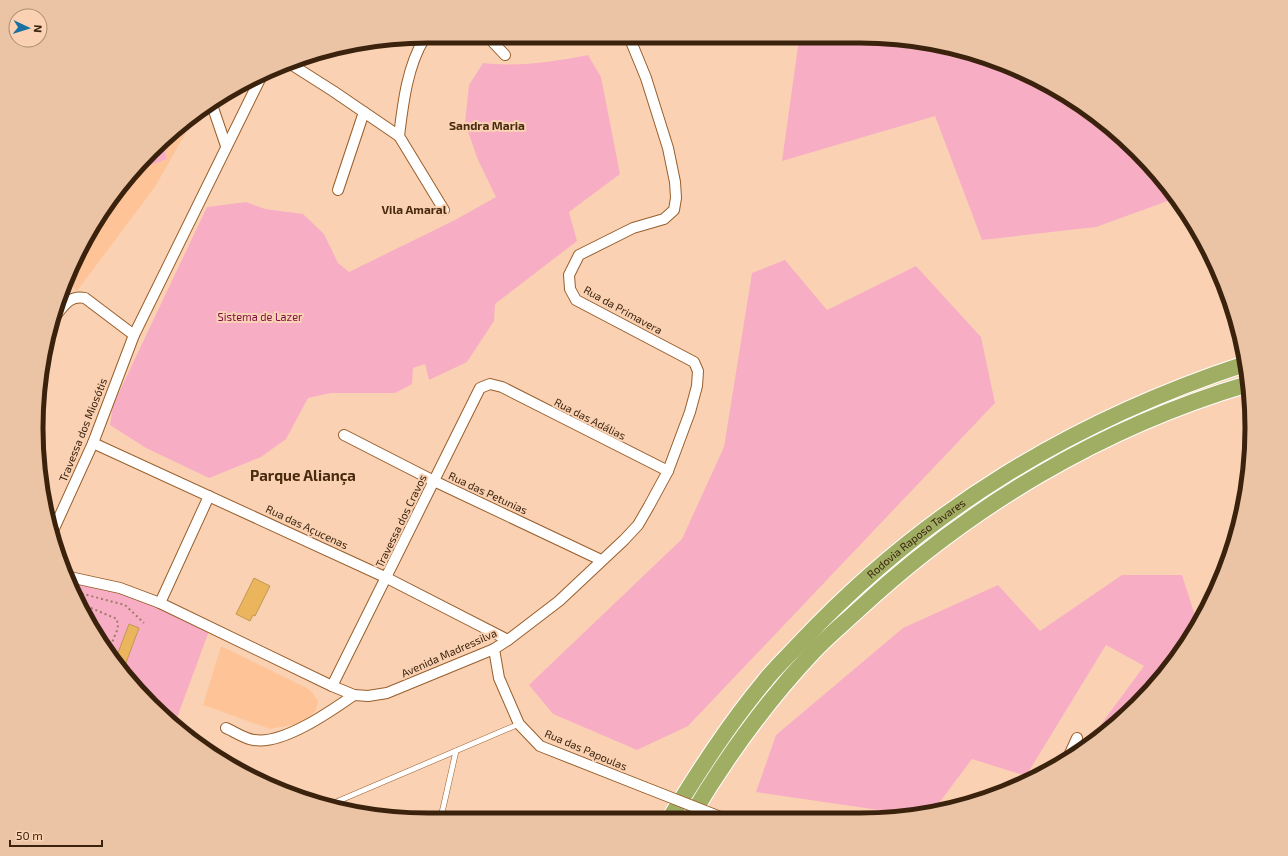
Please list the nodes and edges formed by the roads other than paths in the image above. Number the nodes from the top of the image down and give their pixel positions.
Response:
1 (422, 43) edge
2 (494, 43) edge
3 (632, 43) edge
4 (505, 55) dead end
5 (295, 67) edge
6 (258, 83) edge
7 (213, 109) edge
8 (364, 112) junction
9 (399, 136) junction
10 (226, 146) junction
11 (338, 190) dead end
12 (444, 210) dead end
13 (62, 309) edge
14 (134, 335) junction
15 (686, 358) joint
16 (1240, 366) edge
17 (1243, 386) edge
18 (502, 388) joint
19 (344, 435) dead end
20 (93, 443) junction
21 (668, 471) junction
22 (434, 481) junction
23 (209, 496) junction
24 (54, 519) edge
25 (602, 560) junction
26 (73, 578) edge
27 (387, 578) junction
28 (160, 603) junction
29 (508, 640) junction
30 (494, 649) junction
31 (332, 686) junction
32 (354, 695) junction
33 (519, 724) junction
34 (226, 728) dead end
35 (1077, 738) dead end
36 (1072, 749) edge
37 (456, 751) junction
38 (336, 802) dead end
39 (442, 813) edge
40 (673, 813) edge
41 (693, 813) edge
42 (710, 813) edge

1 - 9 street
2 - 4 street
3 - 15 street, Rua da Primavera
5 - 8 street
6 - 10 street, Travessa dos Miosótis
7 - 10 street
8 - 9 street
8 - 11 street
9 - 12 street
10 - 14 street, Travessa dos Miosótis
13 - 14 street
14 - 20 street, Travessa dos Miosótis
15 - 21 street, Avenida Madressilva
16 - 40 highway, Rodovia Raposo Tavares
17 - 41 highway, Rodovia Raposo Tavares
18 - 21 street, Rua das Adálias
18 - 22 street, Travessa dos Cravos
19 - 22 street, Rua das Petunias
20 - 23 street, Rua das Açucenas
20 - 24 street, Travessa dos Miosótis
21 - 25 street, Avenida Madressilva
22 - 25 street, Rua das Petunias
22 - 27 street, Travessa dos Cravos
23 - 27 street, Rua das Açucenas
23 - 28 street
25 - 29 street, Avenida Madressilva
26 - 28 street, Avenida Madressilva
27 - 29 street, Rua das Açucenas
27 - 31 street, Travessa dos Cravos
28 - 31 street, Avenida Madressilva
29 - 30 street, Avenida Madressilva
30 - 32 street, Avenida Madressilva
30 - 33 street, Rua das Papoulas
31 - 32 street, Avenida Madressilva
32 - 34 street
33 - 37 lane
33 - 42 street, Rua das Papoulas, bridge
35 - 36 street
37 - 38 lane
37 - 39 lane

